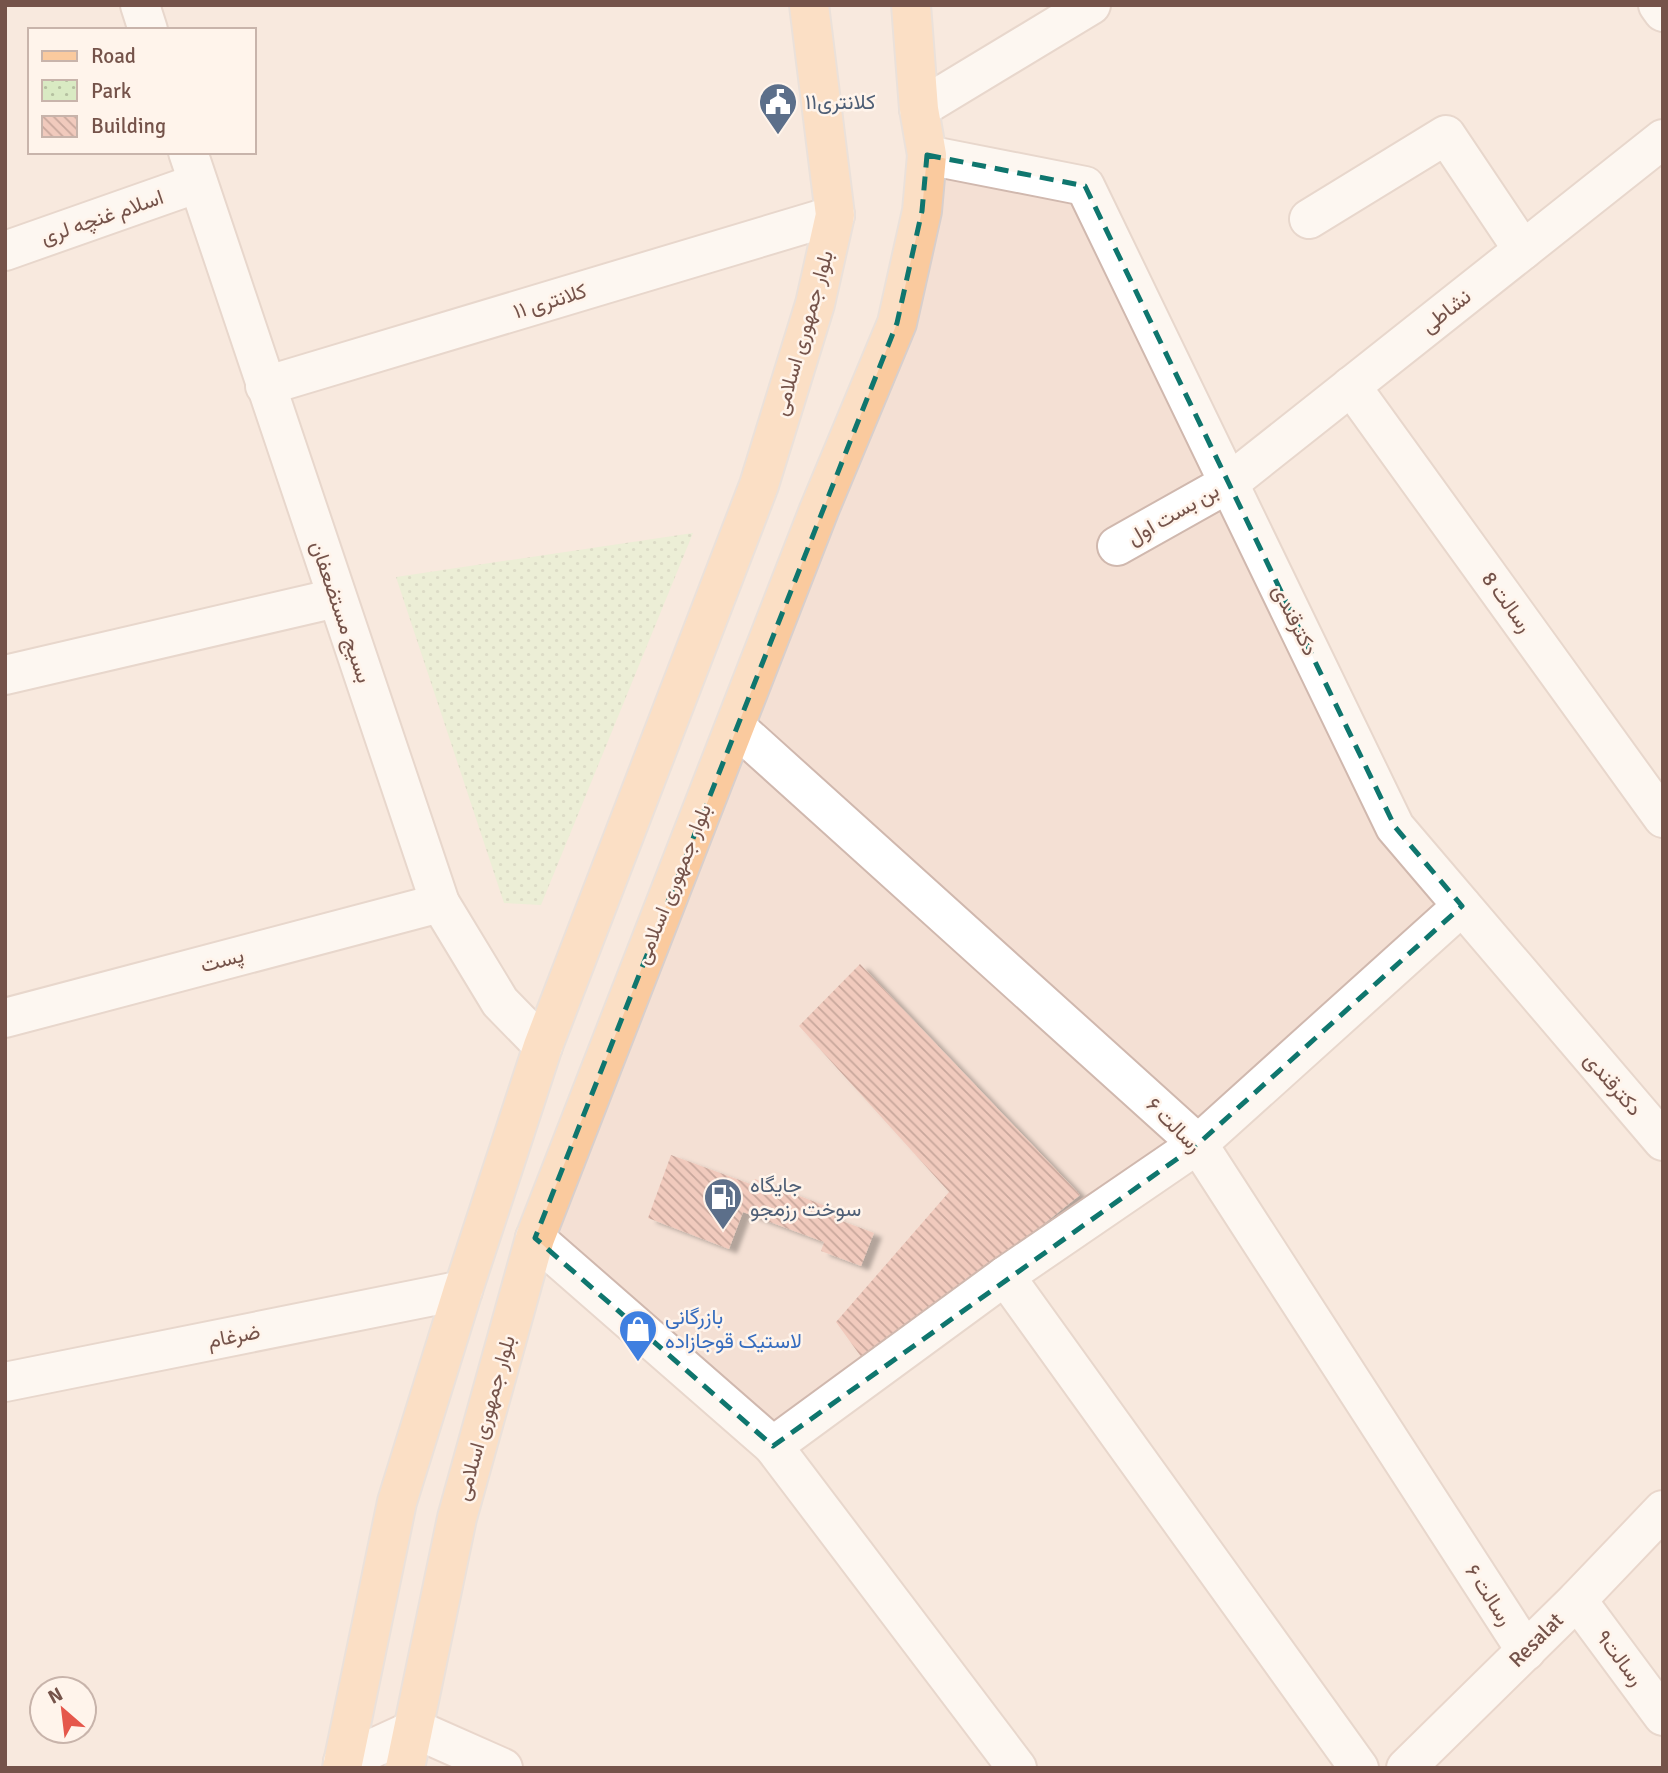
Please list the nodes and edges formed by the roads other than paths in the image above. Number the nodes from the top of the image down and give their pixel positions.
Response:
1 (140, 5) edge
2 (809, 5) edge
3 (911, 5) edge
4 (1091, 5) edge
5 (1658, 5) edge
6 (1663, 12) edge
7 (147, 28) edge
8 (919, 109) junction
9 (1663, 139) edge
10 (927, 155) junction
11 (193, 168) edge
12 (835, 215) junction
13 (1309, 219) dead end
14 (1523, 250) junction
15 (5, 251) edge
16 (265, 386) junction
17 (1351, 386) junction
18 (1229, 483) junction
19 (1117, 546) dead end
20 (335, 598) junction
21 (5, 675) edge
22 (736, 727) junction
23 (1663, 818) edge
24 (440, 903) junction
25 (1462, 906) junction
26 (5, 1018) edge
27 (543, 1046) junction
28 (1663, 1141) edge
29 (1198, 1143) junction
30 (535, 1238) junction
31 (1005, 1276) junction
32 (463, 1290) junction
33 (5, 1382) edge
34 (773, 1446) junction
35 (1663, 1510) edge
36 (1577, 1600) junction
37 (1526, 1651) junction
38 (1663, 1716) edge
39 (415, 1729) junction
40 (345, 1766) edge
41 (405, 1768) edge
42 (503, 1768) edge
43 (1017, 1768) edge
44 (1359, 1768) edge
45 (1406, 1768) edge

1 - 7 street
2 - 12 main road, بلوار جمهوری اسلامی
3 - 8 main road, بلوار جمهوری اسلامی
4 - 8 street
5 - 6 street
8 - 10 main road, بلوار جمهوری اسلامی
9 - 14 street, نشاطی
10 - 18 street, دکترقندی
10 - 22 main road, بلوار جمهوری اسلامی
11 - 15 street, اسلام غنچه لری
11 - 16 street, بسیج مستضعفان
12 - 16 street, کلانتری ۱۱
12 - 27 main road, بلوار جمهوری اسلامی
13 - 14 street
14 - 17 street, نشاطی
16 - 20 street, بسیج مستضعفان
17 - 18 street, نشاطی
17 - 23 street, رسالت 8
18 - 19 street, بن بست اول
18 - 25 street, دکترقندی
20 - 21 street
20 - 24 street, بسیج مستضعفان
22 - 29 street, رسالت ۶
22 - 30 main road, بلوار جمهوری اسلامی
24 - 26 street, پست
24 - 27 street, بسیج مستضعفان
25 - 28 street, دکترقندی
25 - 29 street
27 - 32 main road, بلوار جمهوری اسلامی
29 - 31 street
29 - 37 street, رسالت ۶
30 - 34 street
30 - 39 main road, بلوار جمهوری اسلامی
31 - 34 street
31 - 44 street
32 - 33 street, ضرغام
32 - 40 main road, بلوار جمهوری اسلامی
34 - 43 street
35 - 36 street, Resalat
36 - 37 street, Resalat
36 - 38 street, رسالت۹
37 - 45 street, Resalat
39 - 40 street
39 - 41 main road, بلوار جمهوری اسلامی
39 - 42 street

